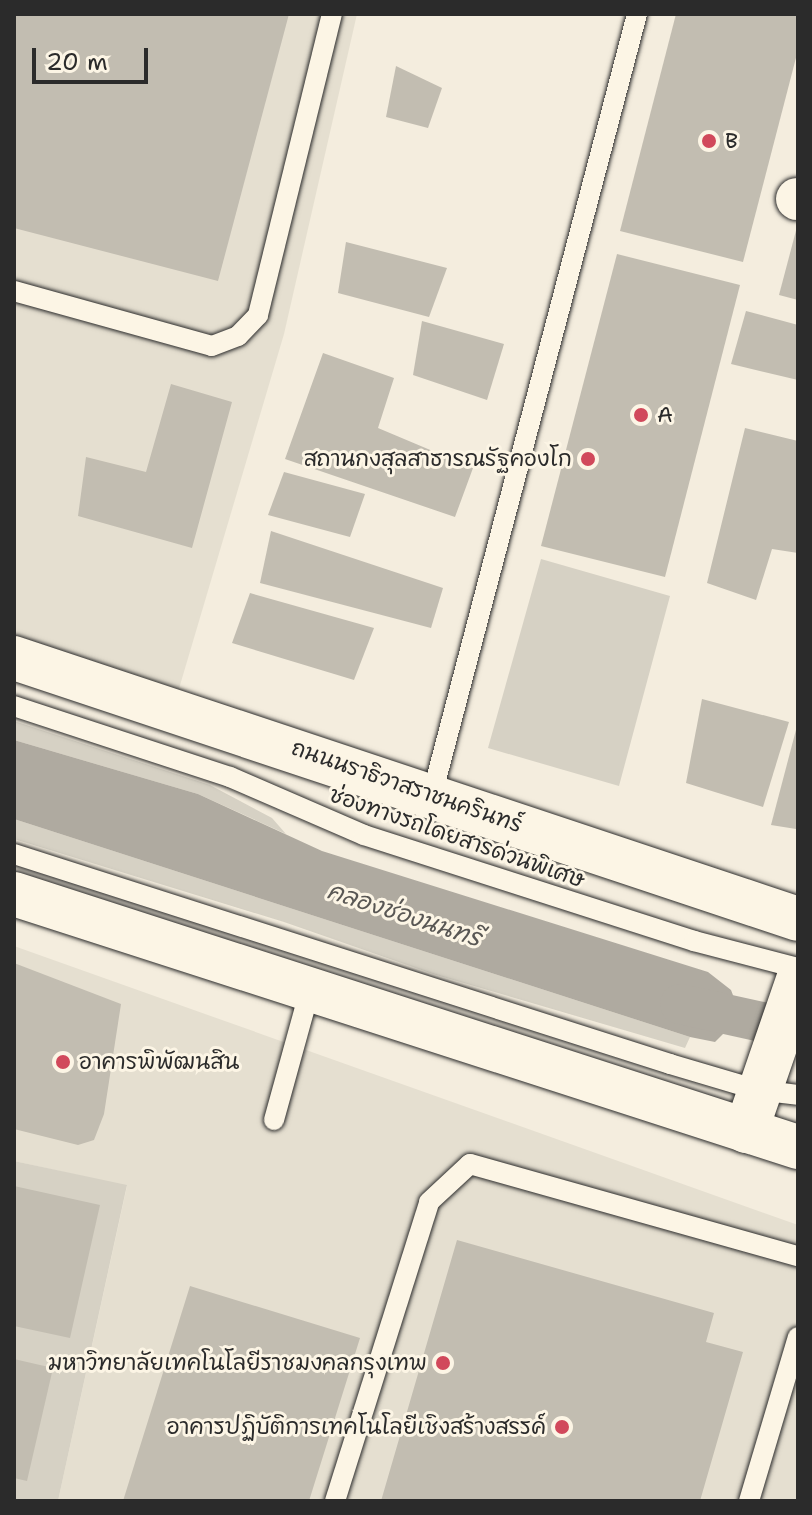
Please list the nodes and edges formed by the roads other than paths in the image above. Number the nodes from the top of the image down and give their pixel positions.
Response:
1 (332, 14) edge
2 (637, 14) edge
3 (14, 291) edge
4 (14, 658) edge
5 (14, 706) edge
6 (432, 795) junction
7 (14, 854) edge
8 (14, 894) edge
9 (798, 919) edge
10 (795, 983) edge
11 (309, 993) junction
12 (774, 1081) edge
13 (274, 1120) dead end
14 (746, 1131) junction
15 (798, 1147) edge
16 (798, 1256) edge
17 (798, 1337) edge
18 (335, 1501) edge
19 (749, 1501) edge

1 - 3 lane
2 - 6 lane
4 - 6 main road, ถนนนราธิวาสราชนครินทร์
5 - 10 lane, ช่องทางรถโดยสารด่วนพิเศษ
6 - 9 main road, ถนนนราธิวาสราชนครินทร์
7 - 12 lane
8 - 11 main road
10 - 12 main road
11 - 13 lane
11 - 14 main road
12 - 14 main road
14 - 15 main road
16 - 18 lane
17 - 19 lane

